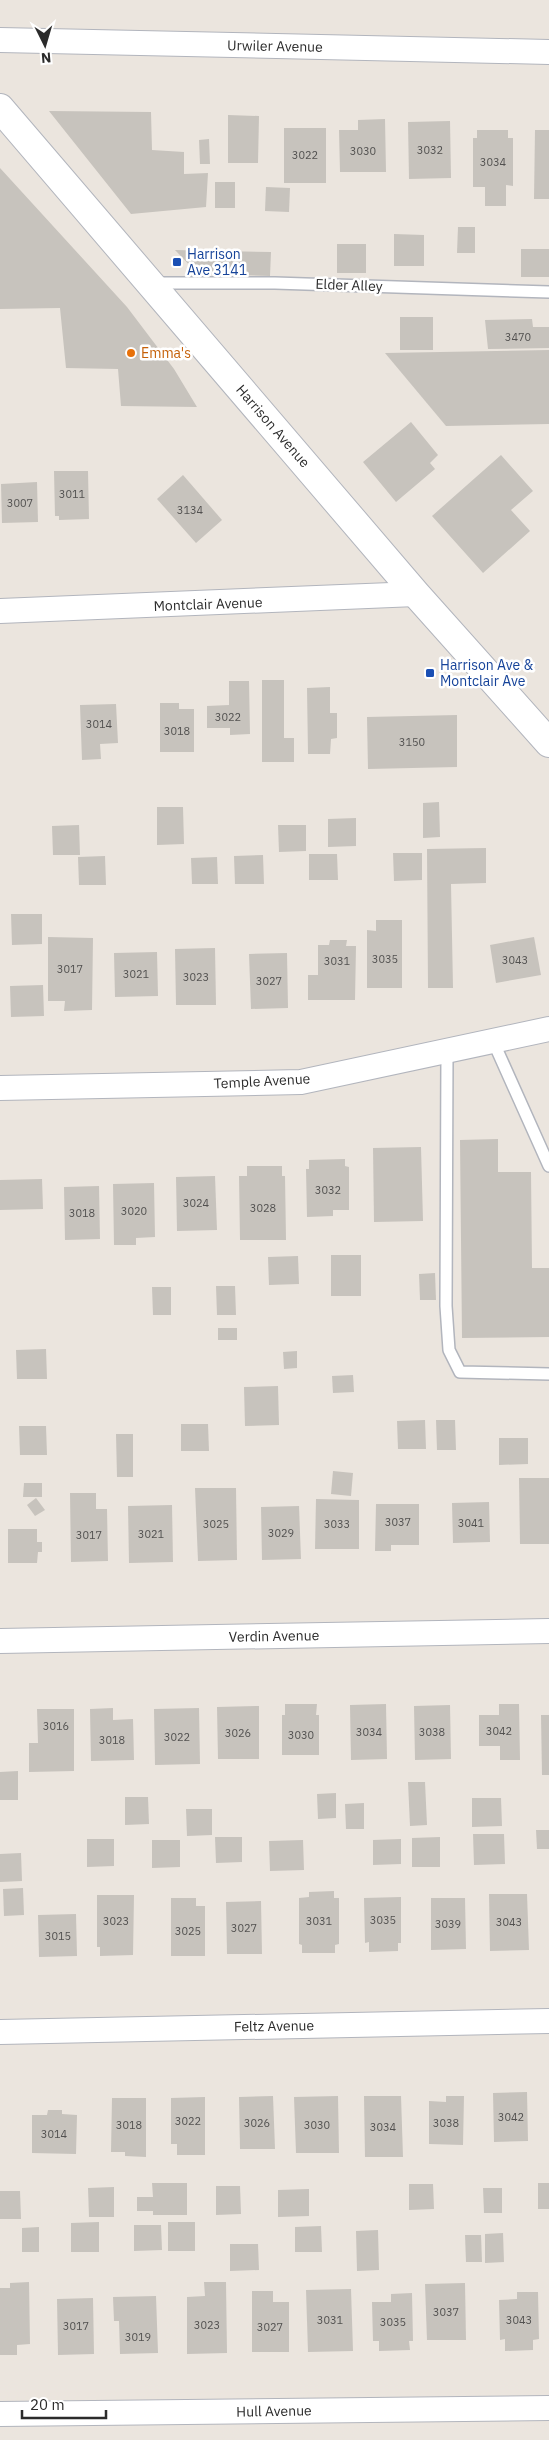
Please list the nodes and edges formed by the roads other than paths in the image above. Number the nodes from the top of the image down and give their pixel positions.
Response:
1 (0, 40) edge
2 (549, 52) edge
3 (0, 108) edge
4 (148, 283) junction
5 (549, 292) edge
6 (416, 594) junction
7 (0, 611) edge
8 (549, 743) edge
9 (548, 1032) edge
10 (493, 1041) junction
11 (447, 1052) junction
12 (0, 1088) edge
13 (549, 1166) edge
14 (549, 1374) edge
15 (549, 1631) edge
16 (0, 1641) edge
17 (549, 2021) edge
18 (0, 2032) edge
19 (549, 2408) edge
20 (0, 2414) edge

1 - 2 street, Urwiler Avenue
3 - 4 main road, Harrison Avenue
4 - 5 lane, Elder Alley
4 - 6 main road, Harrison Avenue
6 - 7 street, Montclair Avenue
6 - 8 main road, Harrison Avenue
9 - 10 street, Temple Avenue
10 - 11 street, Temple Avenue
10 - 13 lane
11 - 12 street, Temple Avenue
11 - 14 lane
15 - 16 street, Verdin Avenue
17 - 18 street, Feltz Avenue
19 - 20 street, Hull Avenue

